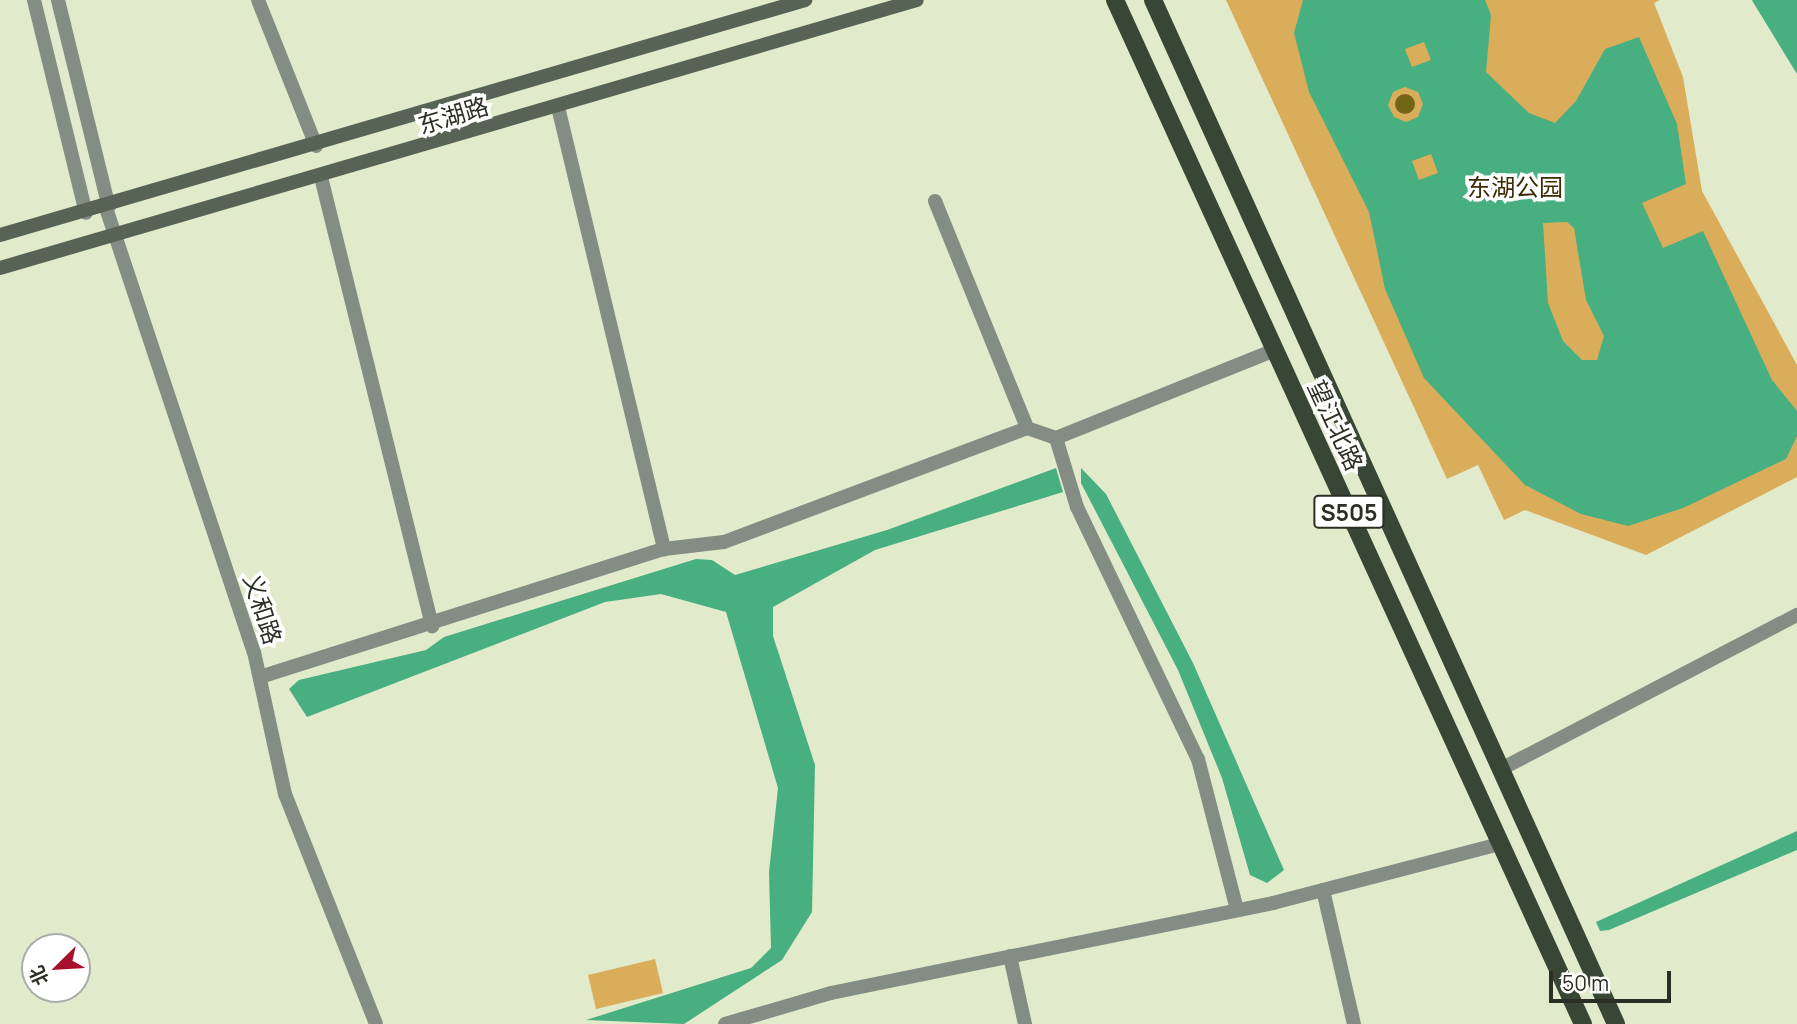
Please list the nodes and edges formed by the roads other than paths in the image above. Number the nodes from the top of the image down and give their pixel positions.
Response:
1 (34, 0) edge
2 (58, 0) edge
3 (258, 0) edge
4 (805, 0) edge
5 (917, 0) edge
6 (1115, 0) edge
7 (1153, 0) edge
8 (558, 107) junction
9 (316, 146) junction
10 (321, 177) junction
11 (935, 201) dead end
12 (107, 207) junction
13 (86, 213) junction
14 (0, 235) edge
15 (116, 238) junction
16 (0, 268) edge
17 (1275, 350) junction
18 (1027, 428) junction
19 (1056, 438) junction
20 (664, 549) junction
21 (1797, 615) edge
22 (432, 627) junction
23 (260, 677) junction
24 (1501, 769) junction
25 (1500, 844) junction
26 (1323, 890) junction
27 (1237, 910) junction
28 (1010, 956) junction
29 (734, 1023) edge
30 (376, 1024) edge
31 (1024, 1024) edge
32 (1354, 1024) edge
33 (1583, 1024) edge
34 (1616, 1024) edge

1 - 13 street
2 - 12 street, 义和路
3 - 9 street
4 - 9 main road, 东湖路
5 - 8 main road, 东湖路
6 - 17 main road, 望江北路 / S505
7 - 24 main road, 望江北路 / S505
8 - 10 main road, 东湖路
8 - 20 street
9 - 12 main road, 东湖路
10 - 15 main road, 东湖路
10 - 22 street
11 - 18 street
12 - 13 main road, 东湖路
12 - 15 street, 义和路
13 - 14 main road, 东湖路
15 - 16 main road, 东湖路
15 - 23 street, 义和路
17 - 19 street
17 - 25 main road, 望江北路 / S505
18 - 19 street
18 - 20 street
19 - 27 street
20 - 22 street
21 - 24 street
22 - 23 street
23 - 30 street, 义和路
24 - 34 main road, 望江北路 / S505
25 - 26 street
25 - 33 main road, 望江北路 / S505
26 - 27 street
26 - 32 street
27 - 28 street
28 - 29 street
28 - 31 street

